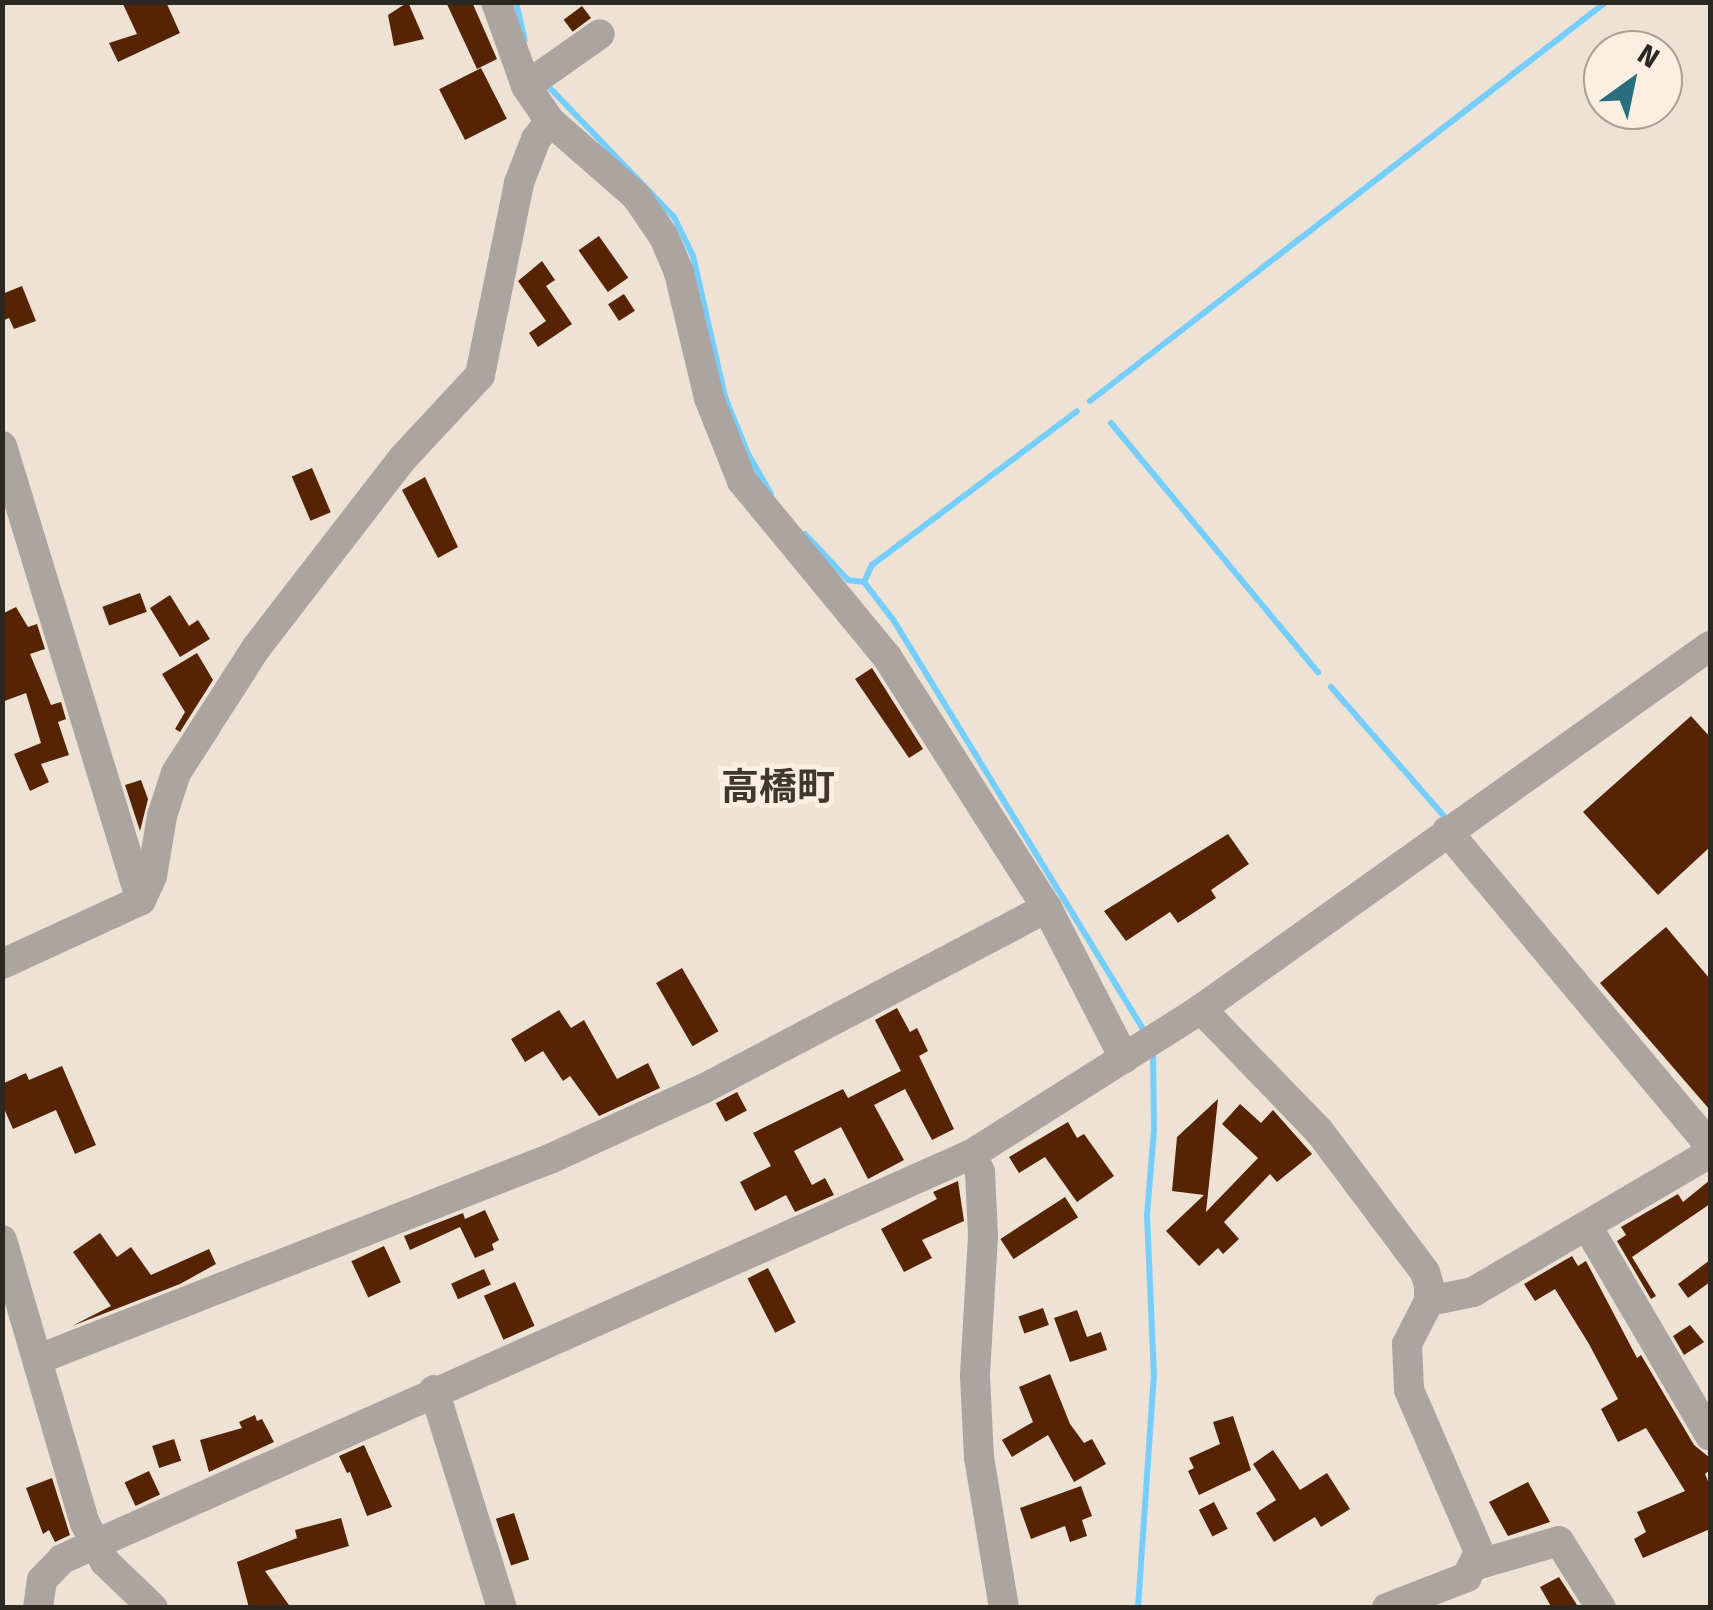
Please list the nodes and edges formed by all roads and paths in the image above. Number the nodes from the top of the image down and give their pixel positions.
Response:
1 (496, 2) edge
2 (600, 34) dead end
3 (538, 77) junction
4 (550, 121) junction
5 (2, 446) edge
6 (1710, 646) edge
7 (1448, 831) junction
8 (141, 900) junction
9 (1047, 908) junction
10 (2, 964) edge
11 (1200, 1009) junction
12 (1130, 1053) junction
13 (1710, 1144) edge
14 (1710, 1153) edge
15 (972, 1154) junction
16 (1587, 1226) junction
17 (2, 1240) edge
18 (1429, 1301) junction
19 (39, 1360) junction
20 (434, 1390) junction
21 (1710, 1436) edge
22 (96, 1544) junction
23 (1476, 1565) junction
24 (44, 1598) edge
25 (152, 1608) edge
26 (502, 1608) edge
27 (1004, 1608) edge
28 (1387, 1608) edge
29 (1601, 1608) edge

1 - 3 street
2 - 3 street
3 - 4 street
4 - 8 street
4 - 9 street
5 - 8 street
6 - 7 street
7 - 11 street
7 - 13 street
8 - 10 street
9 - 12 street
9 - 19 street
11 - 12 street
11 - 18 street
12 - 15 street
14 - 16 street
15 - 20 street
15 - 27 street
16 - 18 street
16 - 21 street
17 - 19 street
18 - 23 street
19 - 22 street
20 - 22 street
20 - 26 street
22 - 24 street
22 - 25 street
23 - 28 street
23 - 29 street

